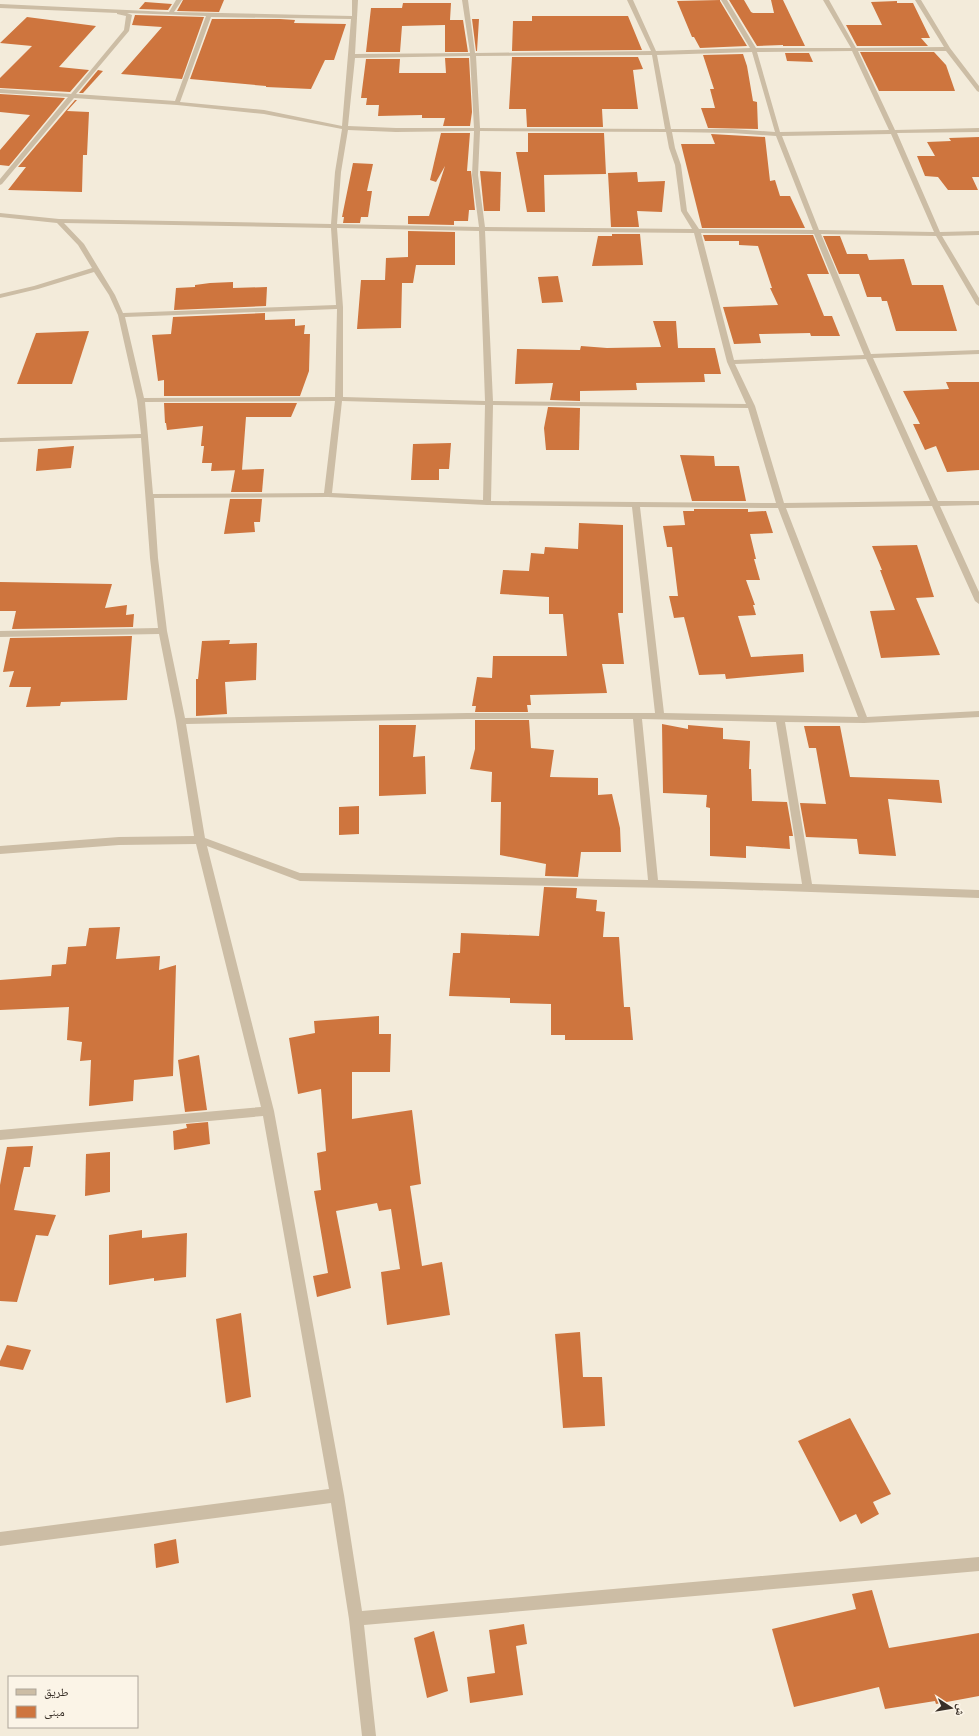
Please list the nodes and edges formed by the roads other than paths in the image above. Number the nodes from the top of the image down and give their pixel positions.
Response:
1 (179, 0) edge
2 (355, 0) edge
3 (465, 0) edge
4 (630, 0) edge
5 (724, 0) edge
6 (826, 0) edge
7 (918, 0) edge
8 (0, 6) edge
9 (97, 7) junction
10 (171, 13) junction
11 (209, 15) junction
12 (355, 18) junction
13 (948, 49) junction
14 (754, 50) junction
15 (854, 50) junction
16 (654, 53) junction
17 (473, 55) junction
18 (352, 56) junction
19 (979, 90) edge
20 (0, 91) edge
21 (70, 97) junction
22 (177, 103) junction
23 (345, 128) junction
24 (477, 130) junction
25 (979, 130) edge
26 (669, 132) junction
27 (893, 132) junction
28 (778, 134) junction
29 (0, 183) edge
30 (0, 215) edge
31 (59, 221) junction
32 (334, 226) junction
33 (482, 228) junction
34 (697, 232) junction
35 (817, 232) junction
36 (979, 233) edge
37 (938, 234) junction
38 (96, 269) junction
39 (0, 296) edge
40 (979, 304) edge
41 (340, 307) junction
42 (121, 315) junction
43 (979, 352) edge
44 (868, 356) junction
45 (731, 362) junction
46 (339, 399) junction
47 (141, 400) junction
48 (489, 403) junction
49 (751, 406) junction
50 (145, 436) junction
51 (0, 440) edge
52 (328, 495) junction
53 (149, 496) junction
54 (486, 503) junction
55 (979, 503) edge
56 (636, 504) junction
57 (935, 504) junction
58 (781, 506) junction
59 (979, 601) edge
60 (163, 631) junction
61 (1, 636) edge
62 (979, 714) edge
63 (637, 716) junction
64 (660, 716) junction
65 (780, 718) junction
66 (864, 720) junction
67 (181, 722) junction
68 (200, 840) junction
69 (0, 850) edge
70 (653, 884) junction
71 (808, 889) junction
72 (979, 894) edge
73 (268, 1111) junction
74 (0, 1135) edge
75 (337, 1495) junction
76 (0, 1539) edge
77 (979, 1564) edge
78 (356, 1619) junction
79 (369, 1736) edge

1 - 10 street
2 - 12 street
3 - 17 street
4 - 16 street
5 - 14 street
6 - 15 street
7 - 13 street
8 - 9 street
9 - 10 street
9 - 21 street
10 - 11 street
11 - 12 street
11 - 22 street
12 - 18 street
13 - 15 street
13 - 19 street
14 - 15 street
14 - 16 street
14 - 28 street
15 - 27 street
16 - 17 street
16 - 26 street
17 - 18 street
17 - 24 street
18 - 23 street
20 - 21 street
21 - 22 street
21 - 29 street
22 - 23 street
23 - 24 street
23 - 32 street
24 - 26 street
24 - 33 street
25 - 27 street
26 - 28 street
26 - 34 street
27 - 28 street
27 - 37 street
28 - 35 street
30 - 31 street
31 - 32 street
31 - 38 street
32 - 33 street
32 - 41 street
33 - 34 street
33 - 48 street
34 - 35 street
34 - 45 street
35 - 37 street
35 - 44 street
36 - 37 street
37 - 40 street
38 - 39 street
38 - 42 street
41 - 42 street
41 - 46 street
42 - 47 street
43 - 44 street
44 - 45 street
44 - 57 street
45 - 49 street
46 - 47 street
46 - 48 street
46 - 52 street
47 - 50 street
48 - 49 street
48 - 54 street
49 - 58 street
50 - 51 street
50 - 53 street
52 - 53 street
52 - 54 street
53 - 60 street
54 - 56 street
55 - 57 street
56 - 58 street
56 - 64 street
57 - 58 street
57 - 59 street
58 - 66 street
60 - 61 street
60 - 67 street
62 - 66 street
63 - 64 street
63 - 67 street
63 - 70 street
64 - 65 street
65 - 66 street
65 - 71 street
67 - 68 street
68 - 69 street
68 - 70 street
68 - 73 street
70 - 71 street
71 - 72 street
73 - 74 street
73 - 75 street
75 - 76 street
75 - 78 street
77 - 78 street
78 - 79 street

